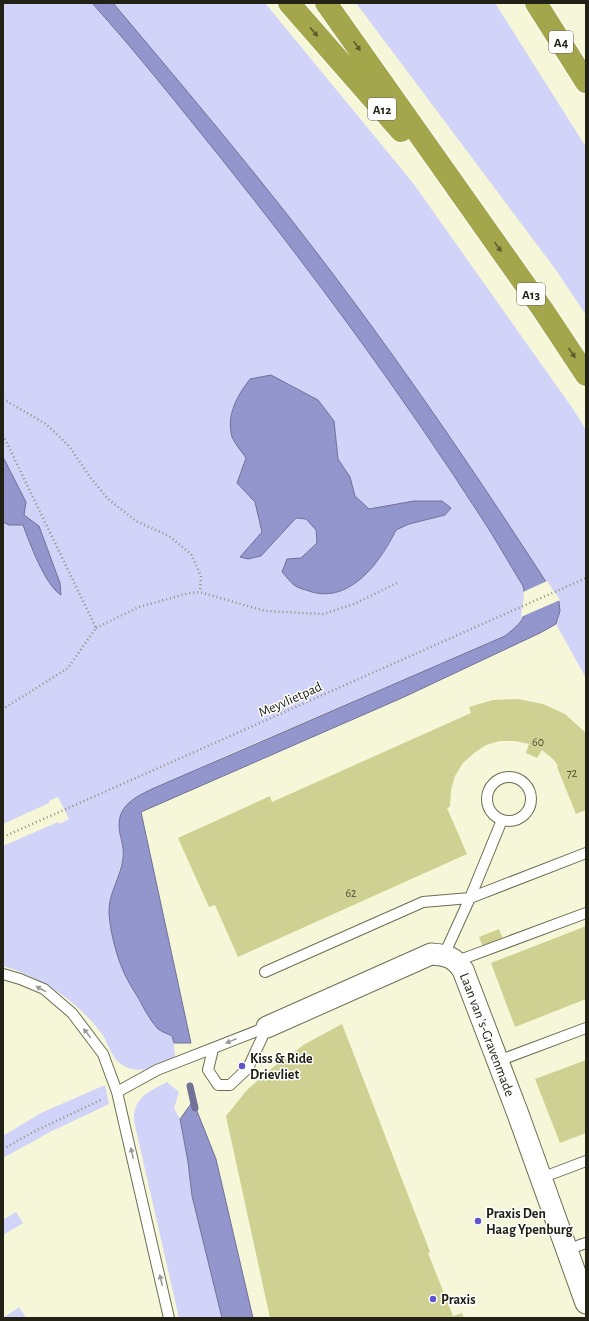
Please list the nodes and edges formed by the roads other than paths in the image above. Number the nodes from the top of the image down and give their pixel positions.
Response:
1 (289, 3) edge
2 (326, 3) edge
3 (536, 3) edge
4 (586, 82) edge
5 (475, 215) junction
6 (586, 375) edge
7 (502, 820) junction
8 (586, 853) edge
9 (470, 898) junction
10 (586, 913) edge
11 (450, 958) junction
12 (265, 972) dead end
13 (3, 974) edge
14 (267, 1026) junction
15 (586, 1028) edge
16 (213, 1049) junction
17 (498, 1061) junction
18 (117, 1092) junction
19 (586, 1161) edge
20 (541, 1178) junction
21 (586, 1243) edge
22 (566, 1250) junction
23 (585, 1300) edge
24 (169, 1318) edge

1 -> 5 highway, A12
2 -> 5 highway, A13
3 - 4 highway, A4
5 -> 6 highway, A13
7 - 7 lane
7 - 9 lane
8 - 9 lane
9 - 11 lane
9 - 12 lane
10 - 11 lane
11 - 14 street
11 - 17 street, Laan van 's-Gravenmade
18 -> 13 lane
14 -> 16 lane
14 - 16 lane
15 - 17 lane
16 - 18 lane
17 - 20 street, Laan van 's-Gravenmade
24 -> 18 lane
19 - 20 lane
20 - 22 street, Laan van 's-Gravenmade
21 - 22 lane
22 - 23 street, Laan van 's-Gravenmade

